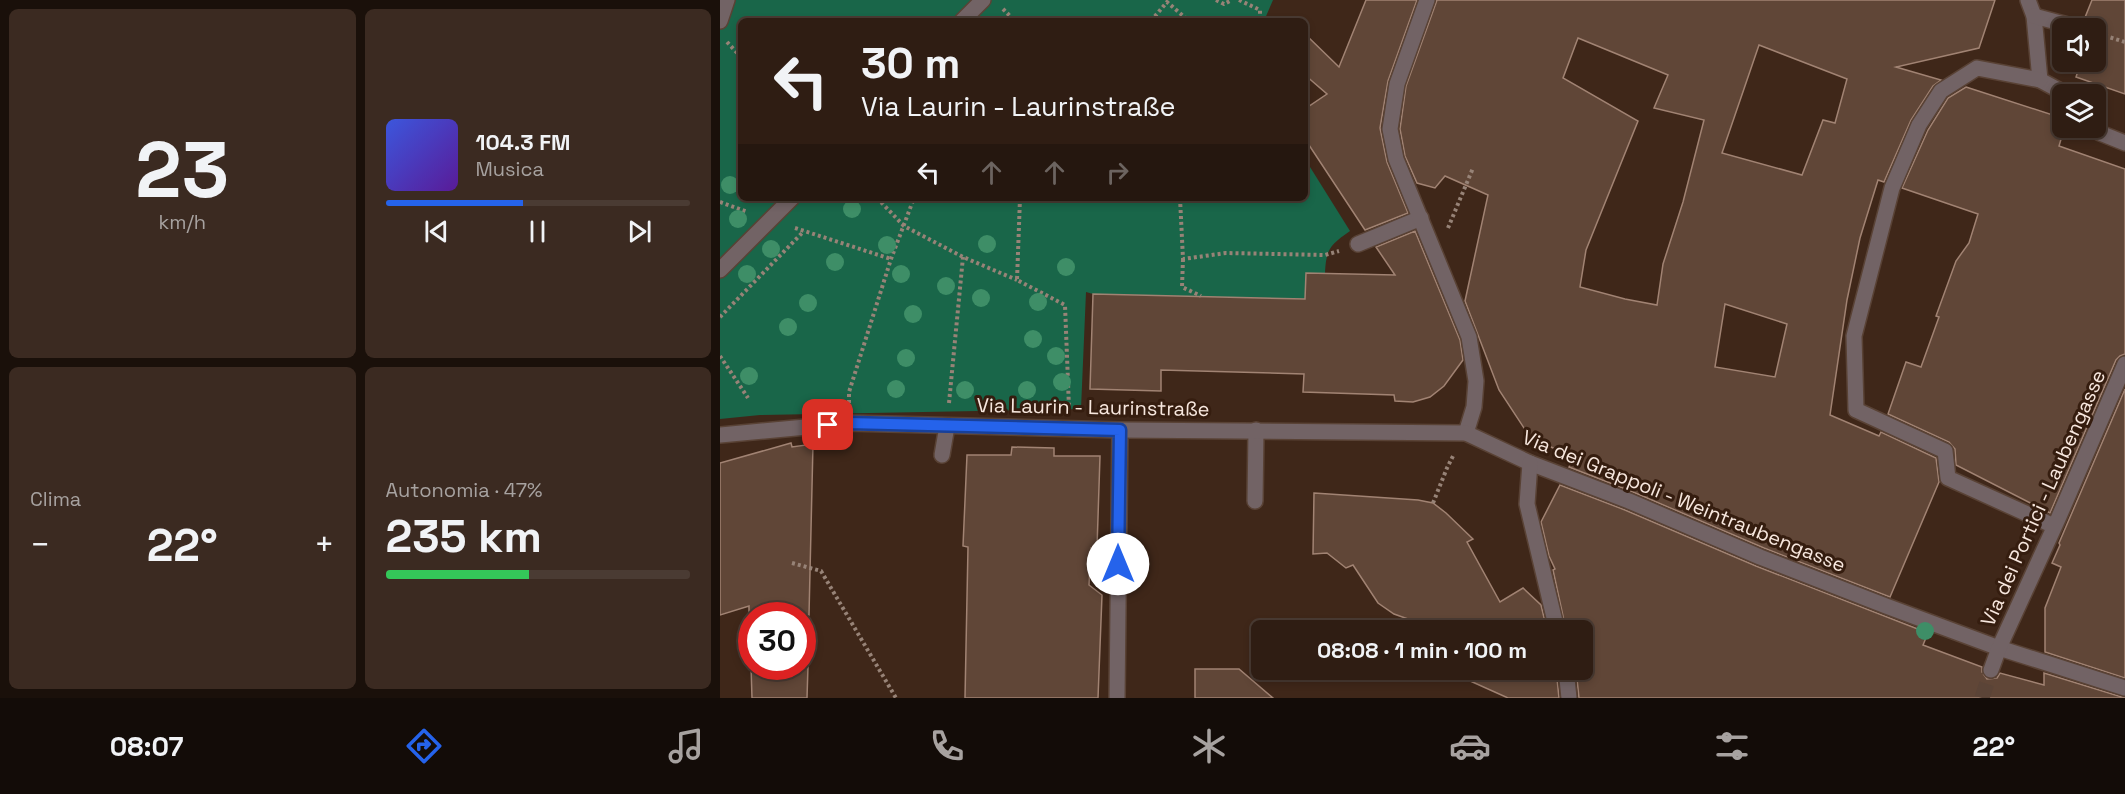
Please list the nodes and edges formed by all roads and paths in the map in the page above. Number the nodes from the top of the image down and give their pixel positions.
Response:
1 (727, 0) edge
2 (983, 0) edge
3 (1216, 0) edge
4 (1232, 0) edge
5 (1239, 0) edge
6 (1427, 0) edge
7 (2028, 0) edge
8 (1167, 1) edge
9 (2034, 16) junction
10 (965, 18) edge
11 (1153, 18) edge
12 (1186, 18) edge
13 (1260, 18) edge
14 (720, 21) edge
15 (2052, 21) edge
16 (720, 35) edge
17 (2106, 36) edge
18 (2125, 42) edge
19 (738, 54) edge
20 (2040, 80) junction
21 (2052, 86) edge
22 (2106, 135) edge
23 (2125, 143) edge
24 (1473, 168) dead end
25 (789, 201) edge
26 (880, 201) edge
27 (913, 201) edge
28 (1020, 201) edge
29 (1182, 201) edge
30 (1180, 204) joint
31 (1421, 218) junction
32 (771, 220) junction
33 (904, 226) junction
34 (804, 231) junction
35 (1358, 244) joint
36 (1436, 256) junction
37 (963, 257) junction
38 (891, 259) junction
39 (1183, 259) junction
40 (720, 270) edge
41 (1017, 280) junction
42 (1201, 296) dead end
43 (720, 317) edge
44 (720, 356) edge
45 (2125, 364) edge
46 (748, 398) dead end
47 (849, 423) junction
48 (947, 426) junction
49 (1068, 427) junction
50 (1120, 430) junction
51 (1256, 430) junction
52 (1467, 433) junction
53 (720, 435) edge
54 (942, 455) dead end
55 (1530, 464) junction
56 (1255, 501) dead end
57 (1433, 504) dead end
58 (2054, 526) junction
59 (792, 563) dead end
60 (1555, 620) edge
61 (1999, 648) junction
62 (1991, 670) tunnel mouth
63 (1567, 680) edge
64 (2125, 688) edge
65 (896, 698) edge
66 (1117, 698) edge
67 (1569, 698) edge

1 - 14 street
2 - 10 street
3 - 4 path
5 - 13 path
6 - 31 street
7 - 9 street
8 - 11 path
8 - 12 path
9 - 15 street
9 - 20 street
16 - 19 path
17 - 18 path
20 - 21 street
20 - 58 street
22 - 23 street
24 - 36 path
25 - 32 street
26 - 33 path
27 - 33 path
28 - 41 path
29 - 30 path
30 - 39 path
31 - 35 street
31 - 36 street
32 - 34 path
32 - 40 street
33 - 37 path
33 - 38 path
34 - 38 path
34 - 43 path
35 - 39 path
36 - 52 street
37 - 41 path
37 - 48 path
38 - 47 path
39 - 42 path
41 - 49 path
44 - 46 path
45 - 58 street, Via dei Portici - Laubengasse
47 - 48 street, Via Laurin - Laurinstraße
47 - 53 street, Via Laurin - Laurinstraße
48 - 49 street, Via Laurin - Laurinstraße
48 - 54 street
49 - 50 street, Via Laurin - Laurinstraße
50 - 51 street, Via Laurin - Laurinstraße
50 - 66 street
51 - 52 street, Via Laurin - Laurinstraße
51 - 56 street
52 - 55 street, Via dei Grappoli - Weintraubengasse
52 - 57 path
55 - 60 street
55 - 61 street, Via dei Grappoli - Weintraubengasse
58 - 61 street, Via dei Portici - Laubengasse
59 - 65 path
61 - 62 street, Via dei Portici - Laubengasse
61 - 64 street, Via dei Grappoli - Weintraubengasse
63 - 67 street

